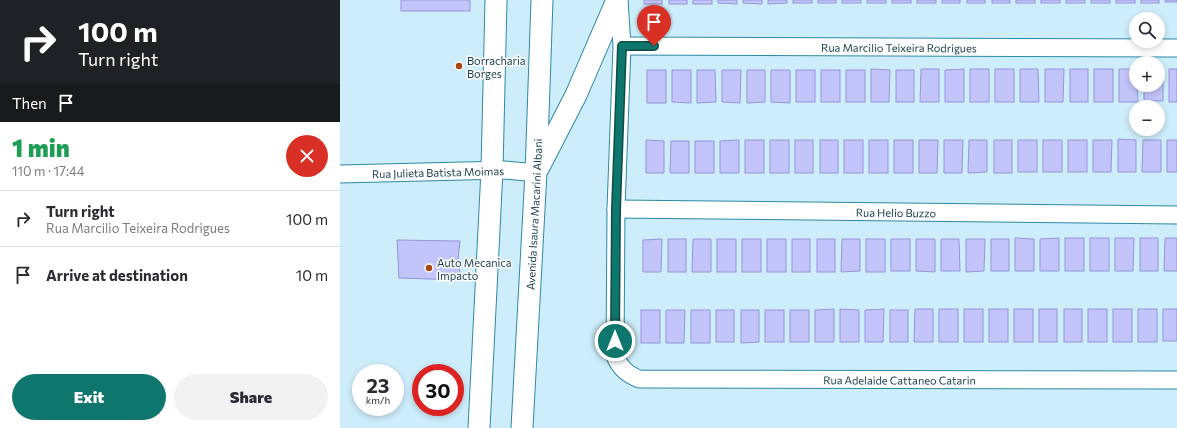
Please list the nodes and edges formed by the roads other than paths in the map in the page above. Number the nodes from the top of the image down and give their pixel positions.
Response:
1 (496, 0) edge
2 (542, 0) edge
3 (618, 0) edge
4 (622, 46) junction
5 (1177, 48) edge
6 (492, 170) junction
7 (536, 173) junction
8 (340, 174) edge
9 (616, 209) junction
10 (1177, 215) edge
11 (1177, 380) edge
12 (479, 428) edge
13 (522, 428) edge

1 - 6 street
2 - 7 street, Avenida Isaura Macarini Albani
3 - 4 street
3 - 7 street
4 - 5 street, Rua Marcilio Teixeira Rodrigues
4 - 9 street
6 - 7 street, Rua Julieta Batista Moimas
6 - 8 street, Rua Julieta Batista Moimas
6 - 12 street
7 - 13 street, Avenida Isaura Macarini Albani
9 - 10 street, Rua Helio Buzzo
9 - 11 street, Rua Adelaide Cattaneo Catarin

